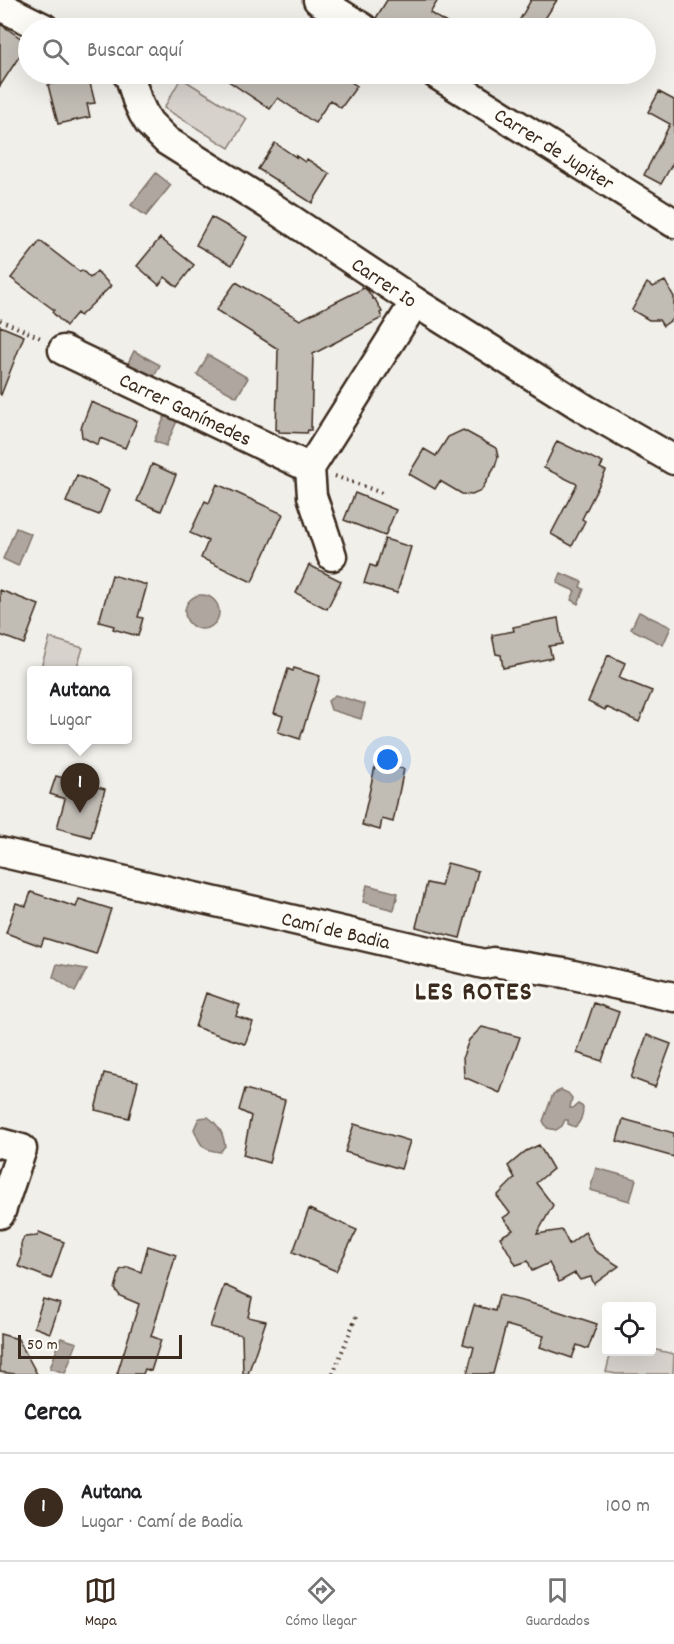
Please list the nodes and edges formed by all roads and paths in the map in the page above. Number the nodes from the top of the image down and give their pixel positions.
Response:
1 (318, 0) edge
2 (0, 6) edge
3 (24, 18) edge
4 (347, 18) edge
5 (132, 84) edge
6 (452, 84) edge
7 (674, 223) edge
8 (415, 302) junction
9 (0, 320) edge
10 (63, 350) joint
11 (674, 460) edge
12 (310, 468) junction
13 (382, 493) dead end
14 (332, 556) dead end
15 (0, 852) edge
16 (674, 997) edge
17 (11, 1146) edge
18 (0, 1214) edge
19 (356, 1317) dead end
20 (333, 1374) edge

1 - 4 street
2 - 3 street
5 - 8 street, Carrer Io
6 - 7 street, Carrer de Jupiter
8 - 11 street, Carrer Io
8 - 12 street
9 - 10 path
10 - 12 street, Carrer Ganímedes
12 - 13 path
12 - 14 street
15 - 16 street, Camí de Badia
17 - 18 street
19 - 20 path

